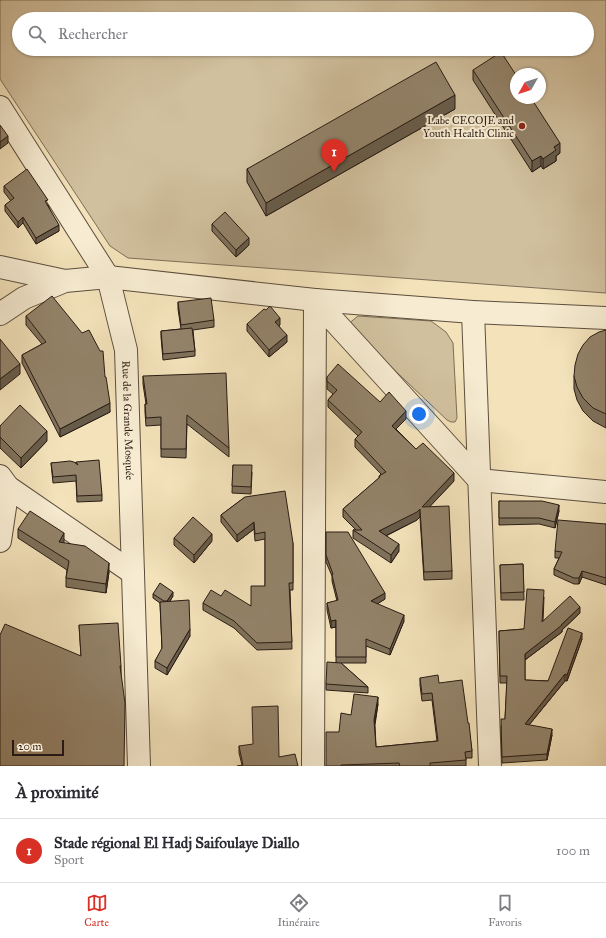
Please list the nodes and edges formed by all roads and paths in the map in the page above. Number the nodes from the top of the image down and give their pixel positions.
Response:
1 (0, 107) edge
2 (0, 267) edge
3 (108, 277) junction
4 (65, 281) junction
5 (315, 300) junction
6 (473, 312) junction
7 (0, 314) edge
8 (606, 318) edge
9 (479, 480) junction
10 (4, 481) edge
11 (606, 492) edge
12 (0, 541) edge
13 (133, 573) junction
14 (139, 766) edge
15 (313, 766) edge
16 (490, 766) edge

1 - 3 street, Rue de la Grande Mosquée
2 - 4 street
3 - 4 street
3 - 5 street
3 - 13 street, Rue de la Grande Mosquée
4 - 7 street
5 - 6 street
5 - 9 street
5 - 15 street
6 - 8 street
6 - 9 street
9 - 11 street
9 - 16 street
10 - 12 street
10 - 13 street
13 - 14 street, Rue de la Grande Mosquée

